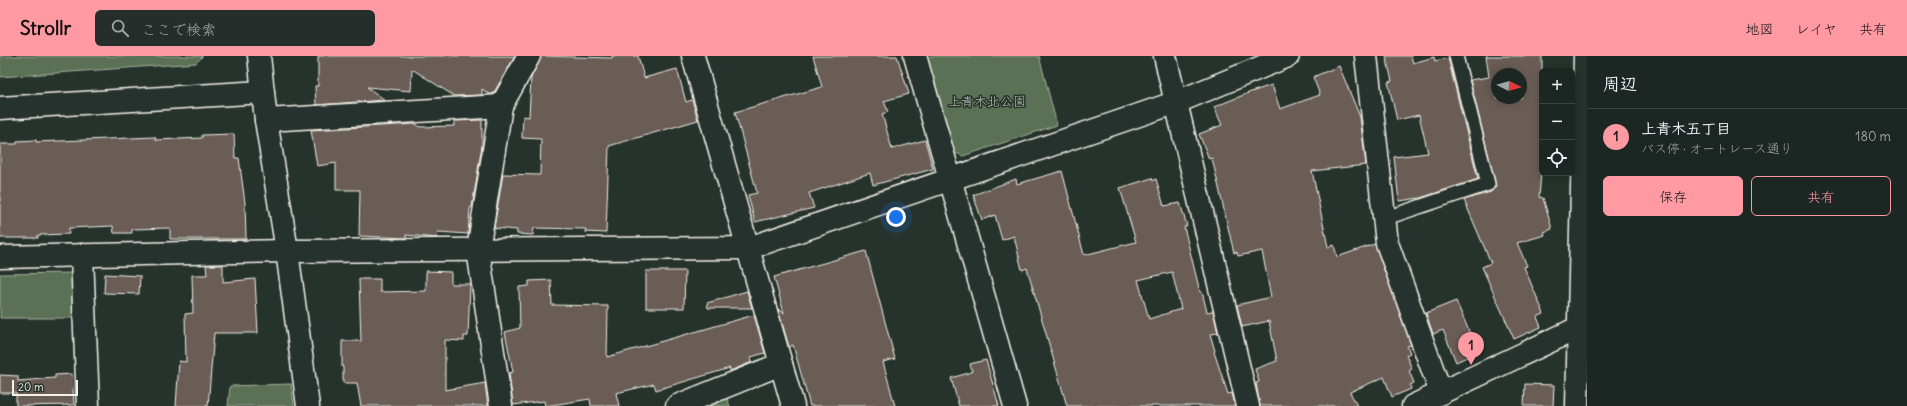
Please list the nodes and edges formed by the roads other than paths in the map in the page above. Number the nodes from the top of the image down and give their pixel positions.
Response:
1 (258, 56) edge
2 (529, 56) edge
3 (693, 56) edge
4 (915, 56) edge
5 (1165, 56) edge
6 (1288, 56) edge
7 (1366, 56) edge
8 (1456, 56) edge
9 (1585, 56) edge
10 (263, 92) junction
11 (1177, 102) junction
12 (501, 106) junction
13 (0, 108) edge
14 (266, 120) junction
15 (950, 180) junction
16 (1383, 219) junction
17 (749, 248) junction
18 (478, 250) junction
19 (287, 251) junction
20 (82, 256) junction
21 (0, 257) edge
22 (1582, 326) edge
23 (781, 364) junction
24 (1442, 393) junction
25 (88, 406) edge
26 (308, 406) edge
27 (501, 406) edge
28 (677, 406) edge
29 (793, 406) edge
30 (1015, 406) edge
31 (1248, 406) edge
32 (1414, 406) edge
33 (1577, 406) edge

1 - 10 street
2 - 12 street
3 - 17 street
4 - 15 street
5 - 11 street
6 - 11 street
7 - 16 street
8 - 16 lane
9 - 22 street
10 - 13 street
10 - 14 street
11 - 15 street
11 - 31 street
12 - 14 street
12 - 18 street
14 - 19 street
15 - 17 street
15 - 30 street
16 - 24 street
17 - 18 street
17 - 23 street
18 - 19 street
18 - 27 street
19 - 20 street
19 - 26 street
20 - 21 street
20 - 25 street
22 - 24 street
22 - 33 street
23 - 28 street
23 - 29 street
24 - 32 street

